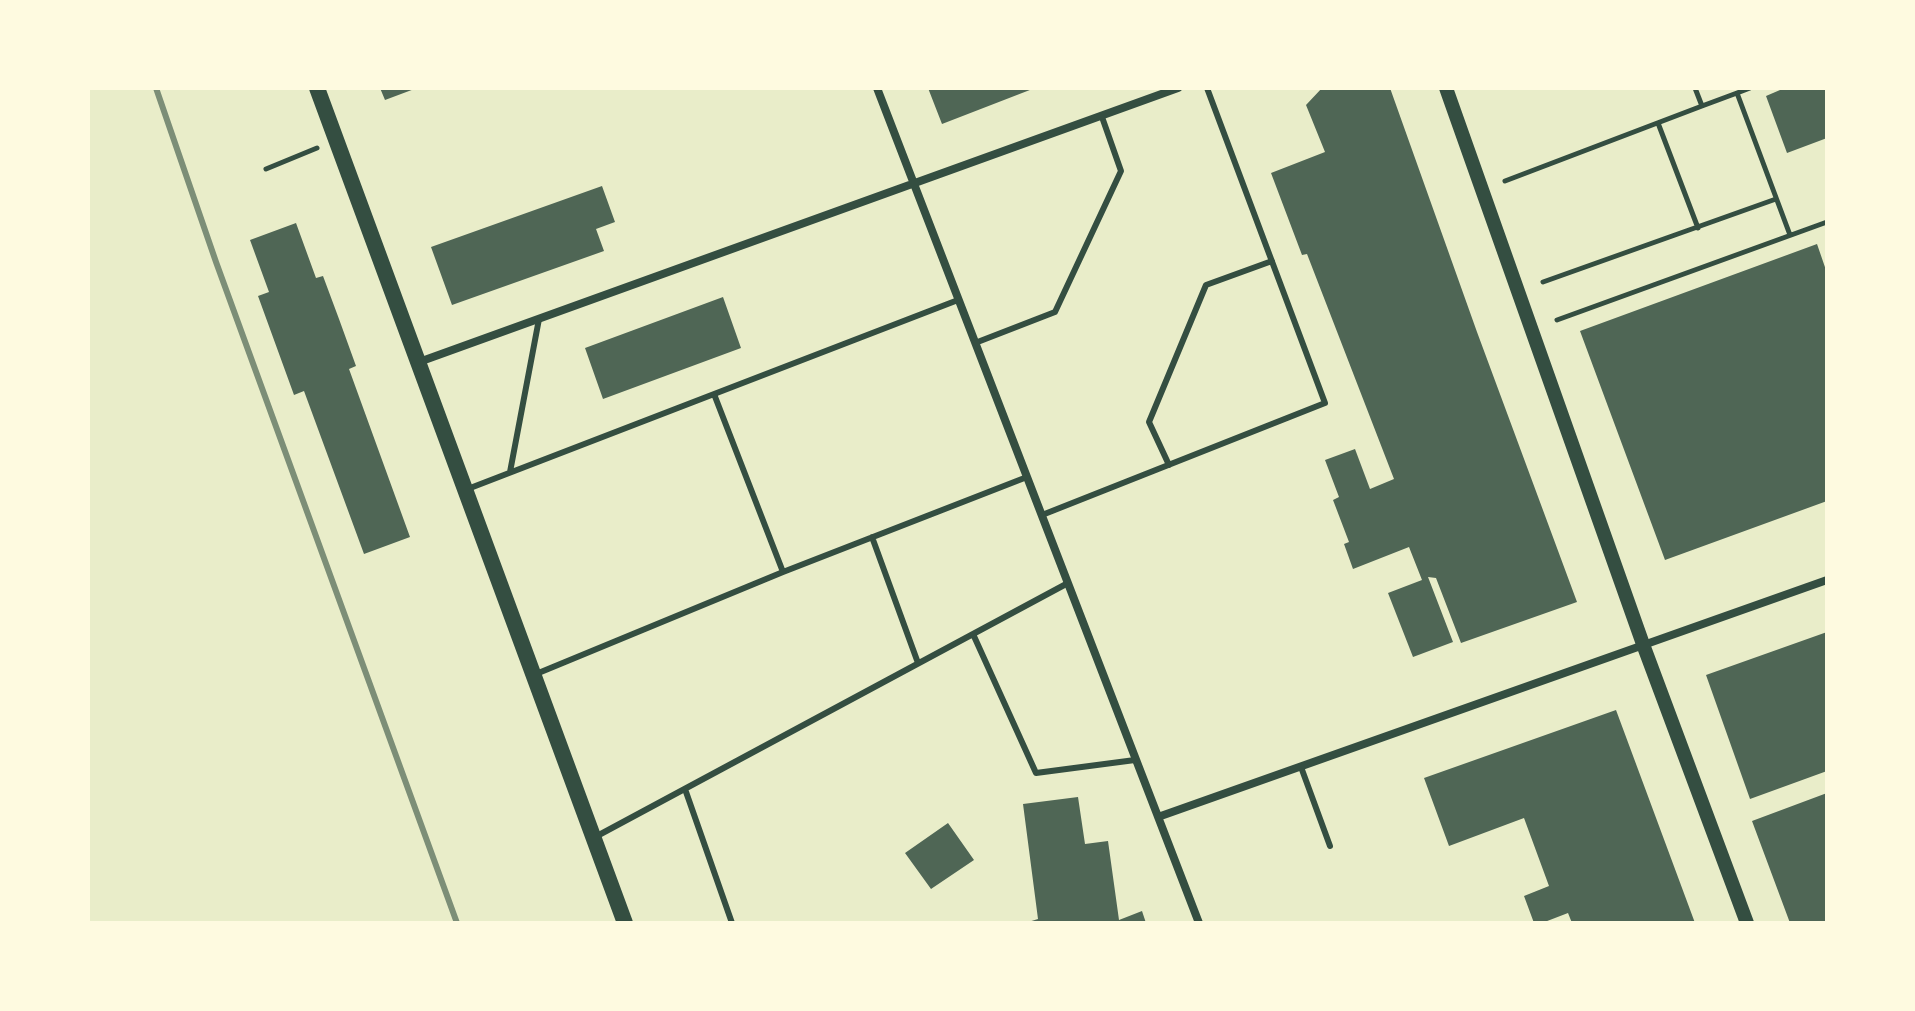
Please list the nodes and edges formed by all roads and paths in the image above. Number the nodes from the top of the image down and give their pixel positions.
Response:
1 (317, 88) edge
2 (877, 88) edge
3 (1178, 88) edge
4 (1207, 88) edge
5 (1446, 88) edge
6 (1695, 88) edge
7 (1750, 88) edge
8 (1737, 93) junction
9 (1702, 106) junction
10 (1102, 117) junction
11 (1658, 123) junction
12 (335, 141) junction
13 (266, 169) dead end
14 (1505, 181) dead end
15 (914, 183) junction
16 (1776, 199) junction
17 (1827, 222) edge
18 (1698, 228) junction
19 (1790, 235) junction
20 (1272, 261) junction
21 (1543, 282) dead end
22 (958, 300) junction
23 (539, 319) junction
24 (1557, 320) dead end
25 (975, 343) junction
26 (417, 363) junction
27 (714, 394) junction
28 (1169, 465) junction
29 (510, 472) junction
30 (1027, 477) junction
31 (464, 490) junction
32 (1042, 515) junction
33 (872, 537) junction
34 (783, 572) junction
35 (1827, 580) edge
36 (1068, 583) junction
37 (973, 634) junction
38 (1644, 647) junction
39 (918, 663) junction
40 (533, 675) junction
41 (1135, 760) junction
42 (1301, 767) junction
43 (685, 789) junction
44 (1158, 817) junction
45 (594, 838) junction
46 (1330, 846) dead end
47 (625, 923) edge
48 (732, 923) edge
49 (1199, 923) edge
50 (1747, 923) edge

1 - 12 main road
2 - 15 street
3 - 10 street
4 - 20 lane
5 - 38 street
6 - 9 path
7 - 8 path
8 - 9 path
8 - 16 path
9 - 11 path
10 - 15 street
10 - 25 lane
11 - 14 path
11 - 18 path
12 - 13 path
12 - 26 main road
15 - 22 street
15 - 23 street
16 - 18 path
16 - 19 path
17 - 19 path
18 - 21 path
19 - 24 path
20 - 28 lane
20 - 28 lane
22 - 25 street
22 - 27 lane
23 - 26 street
23 - 29 lane
25 - 30 street
26 - 31 main road
27 - 29 lane
27 - 34 lane
28 - 32 lane
29 - 31 lane
30 - 32 street
30 - 33 lane
31 - 40 main road
32 - 36 street
33 - 34 lane
33 - 39 lane
34 - 40 lane
35 - 38 street
36 - 37 lane
36 - 41 street
37 - 39 lane
37 - 41 lane
38 - 42 street
38 - 50 street
39 - 43 lane
40 - 45 main road
41 - 44 street
42 - 44 street
42 - 46 lane
43 - 45 lane
43 - 48 lane
44 - 49 street
45 - 47 main road

